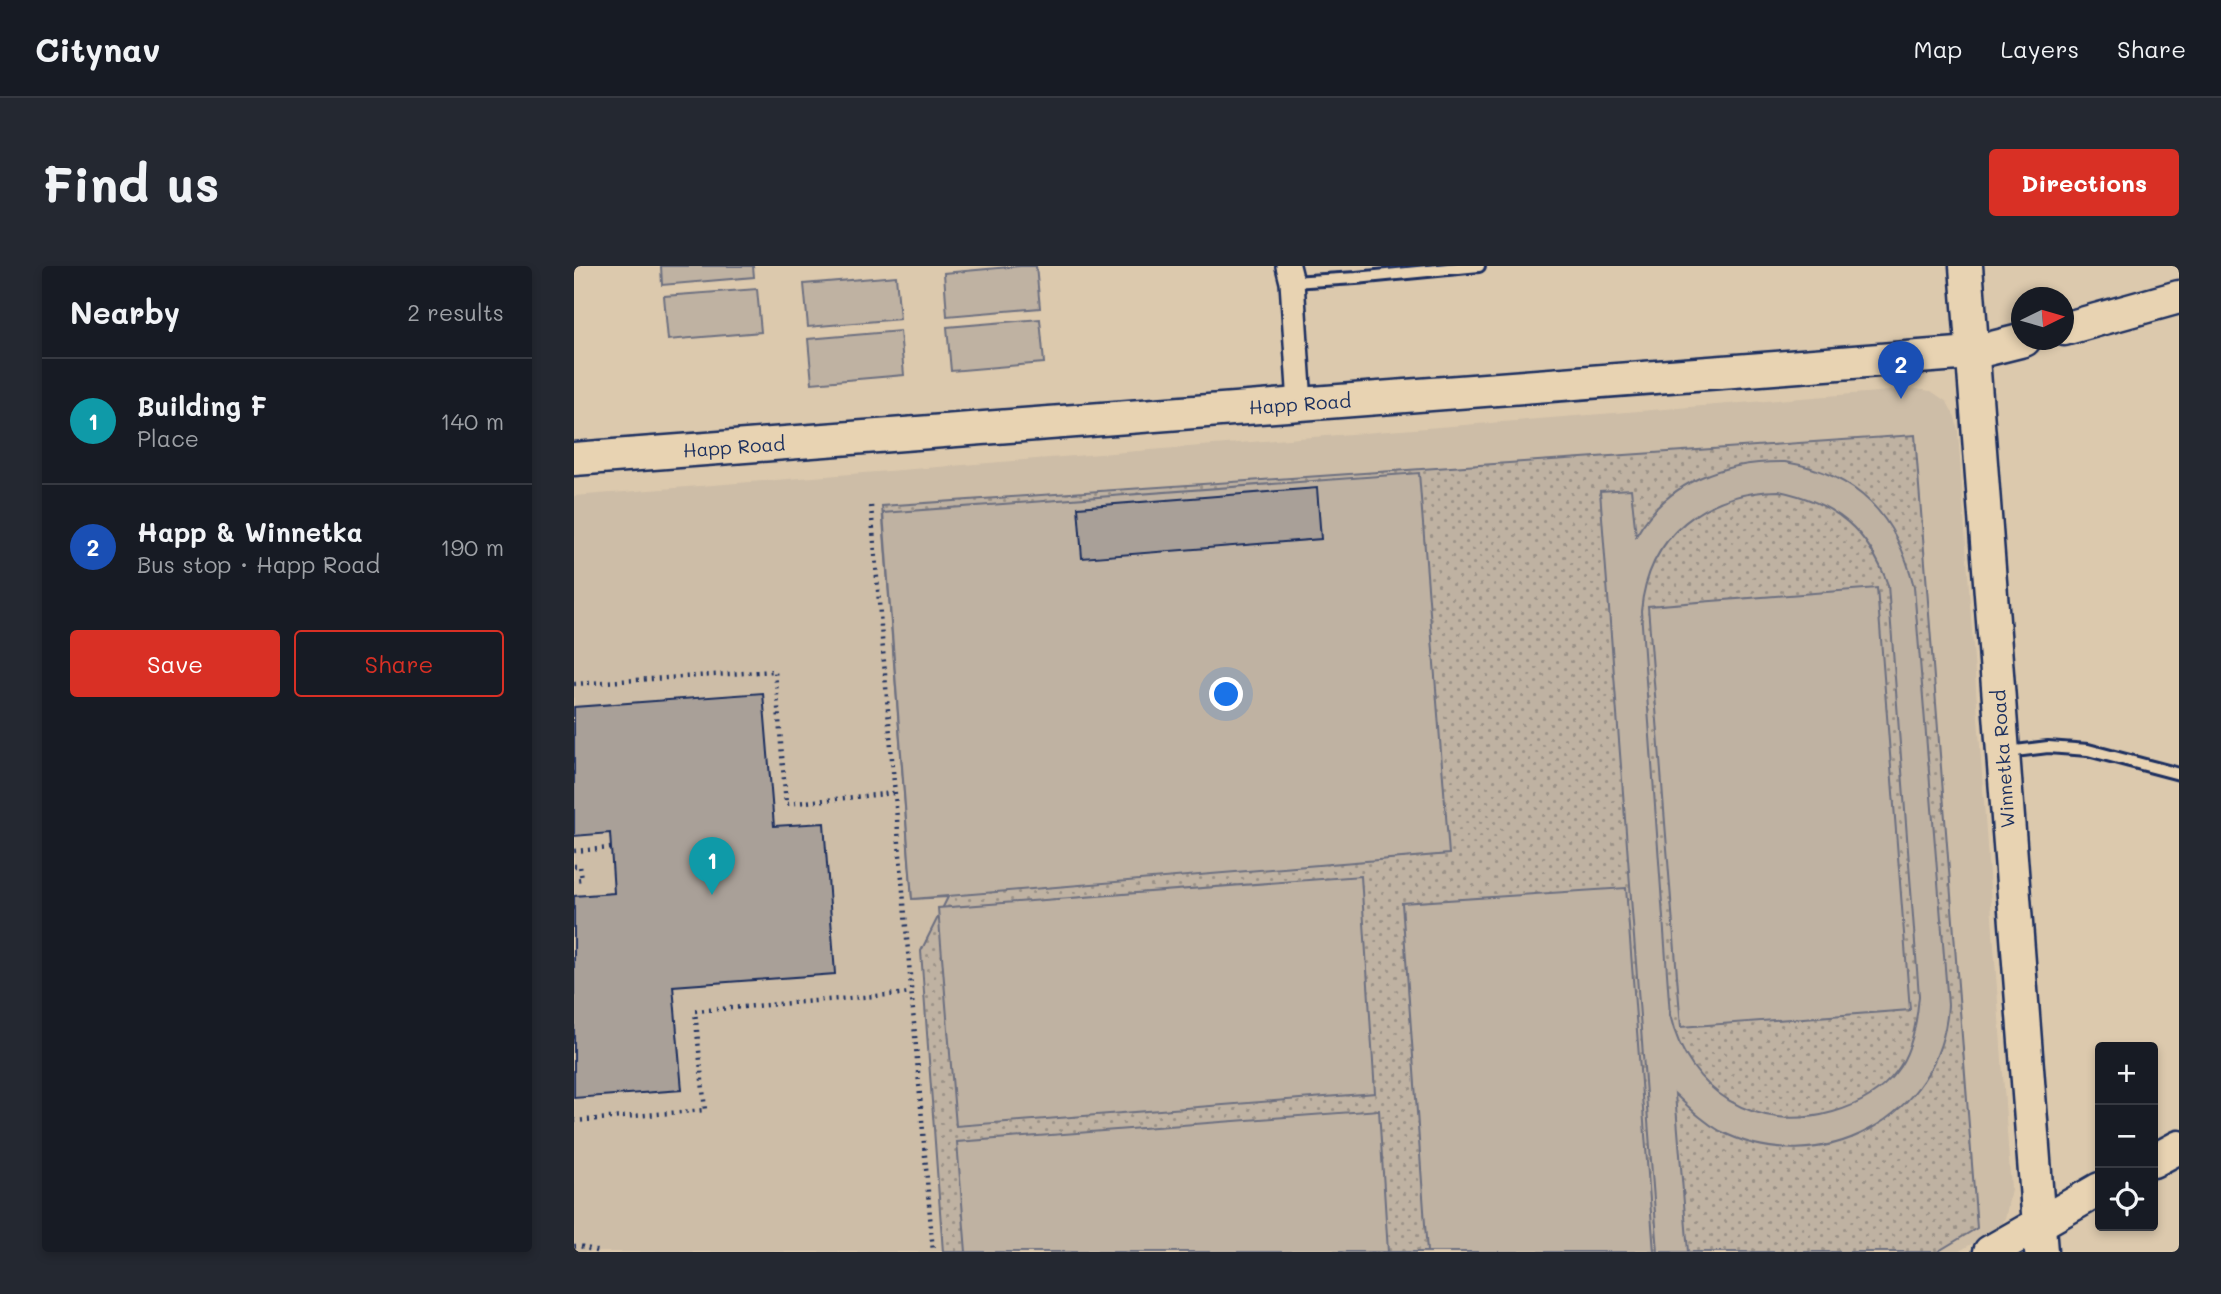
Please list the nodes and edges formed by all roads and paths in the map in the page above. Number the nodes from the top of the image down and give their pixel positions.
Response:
1 (1479, 266) edge
2 (1966, 266) edge
3 (1290, 274) edge
4 (2179, 298) edge
5 (2074, 326) edge
6 (2011, 344) edge
7 (1972, 354) junction
8 (1300, 404) junction
9 (574, 459) edge
10 (871, 506) dead end
11 (574, 684) edge
12 (2003, 753) junction
13 (2179, 774) edge
14 (894, 793) junction
15 (611, 848) dead end
16 (574, 851) edge
17 (574, 866) edge
18 (574, 880) edge
19 (911, 993) junction
20 (574, 1121) edge
21 (2179, 1147) edge
22 (2158, 1158) edge
23 (2095, 1193) edge
24 (2040, 1237) edge
25 (574, 1246) edge
26 (599, 1252) edge
27 (933, 1252) edge
28 (1990, 1252) edge

1 - 3 lane
2 - 7 street, Winnetka Road
3 - 8 street
4 - 5 street
6 - 7 street, Happ Road
7 - 8 street, Happ Road
7 - 12 street, Winnetka Road
8 - 9 street, Happ Road
10 - 14 path
11 - 14 path
12 - 13 lane
12 - 24 street, Winnetka Road
14 - 19 path
15 - 16 path
17 - 18 path
19 - 20 path
19 - 27 path
21 - 22 street
23 - 24 street
24 - 28 street
25 - 26 path

